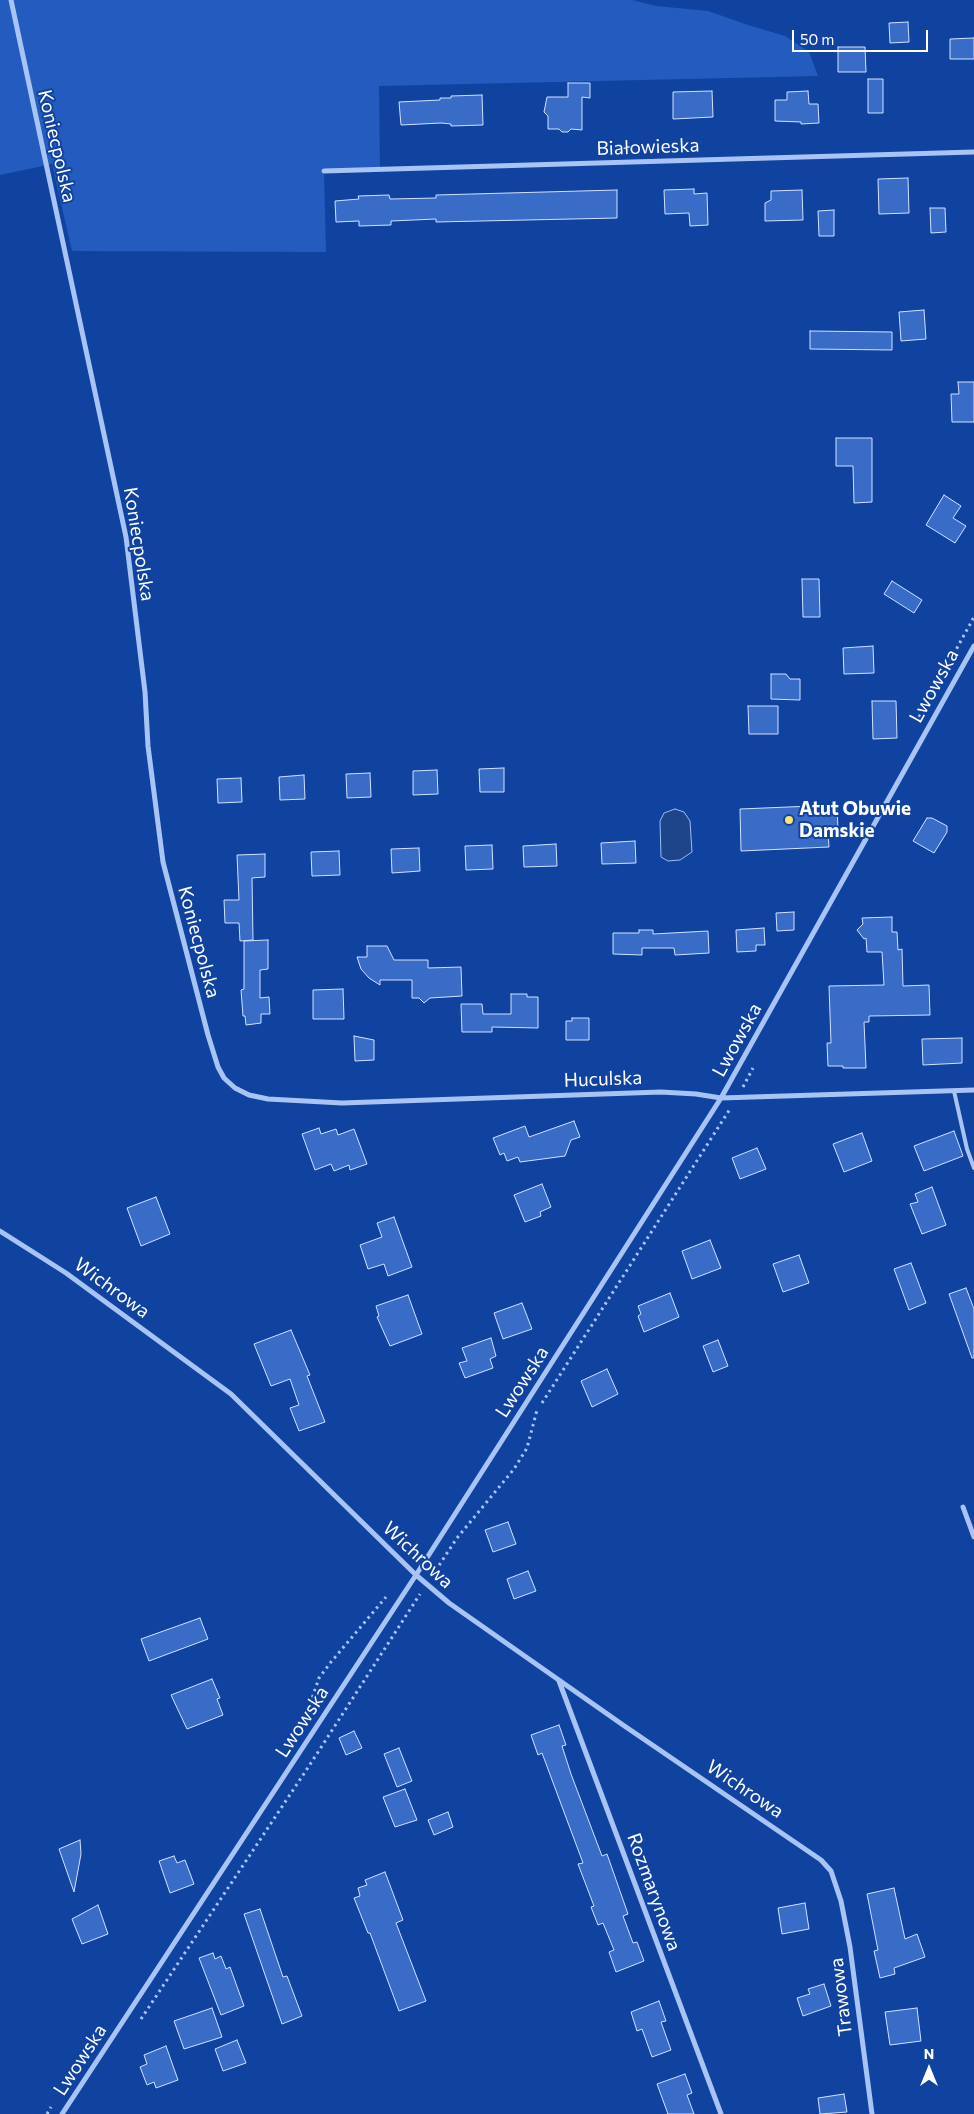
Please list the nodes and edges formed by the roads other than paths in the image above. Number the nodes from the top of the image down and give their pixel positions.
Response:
1 (11, 0) edge
2 (974, 152) edge
3 (324, 172) dead end
4 (974, 646) edge
5 (235, 1088) joint
6 (974, 1090) edge
7 (954, 1091) junction
8 (721, 1098) junction
9 (974, 1168) edge
10 (0, 1231) edge
11 (963, 1507) dead end
12 (974, 1537) edge
13 (416, 1575) junction
14 (559, 1681) junction
15 (833, 1877) joint
16 (62, 2114) edge
17 (721, 2114) edge
18 (872, 2114) edge

1 - 5 street, Koniecpolska
2 - 3 street, Białowieska
4 - 8 street, Lwowska
5 - 8 street, Huculska
6 - 7 street, Huculska
7 - 8 street, Huculska
7 - 9 lane
8 - 13 street, Lwowska
10 - 13 street, Wichrowa
11 - 12 street
13 - 14 street, Wichrowa
13 - 16 street, Lwowska
14 - 15 street, Wichrowa
14 - 17 street, Rozmarynowa
15 - 18 street, Trawowa

